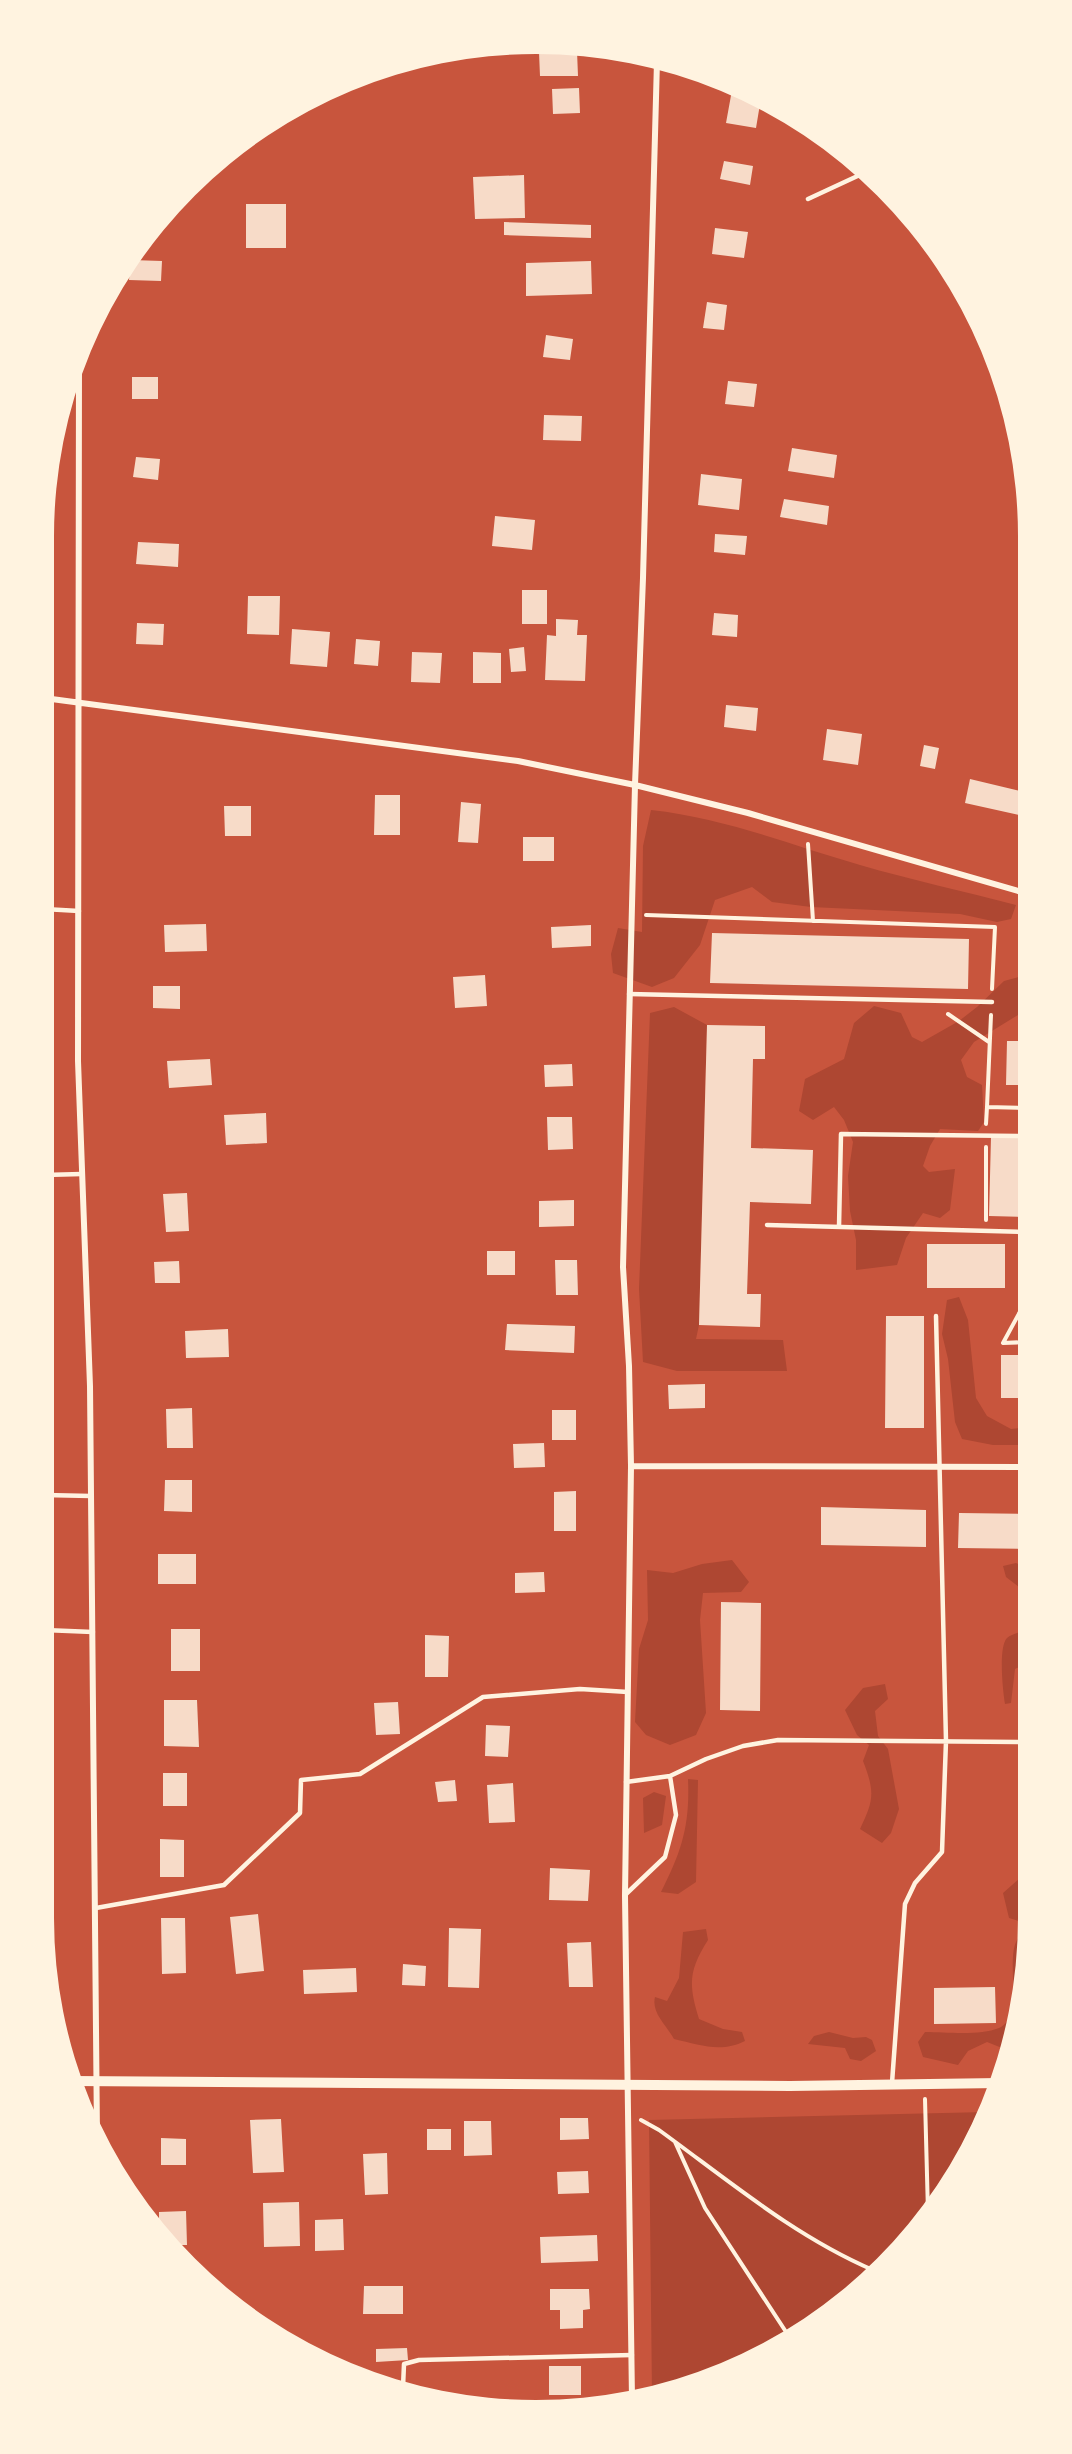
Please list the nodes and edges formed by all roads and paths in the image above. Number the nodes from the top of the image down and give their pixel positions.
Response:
1 (657, 69) edge
2 (857, 176) edge
3 (808, 199) dead end
4 (79, 384) edge
5 (54, 700) edge
6 (80, 704) junction
7 (634, 784) junction
8 (807, 830) junction
9 (1018, 891) edge
10 (54, 910) edge
11 (79, 911) junction
12 (631, 915) junction
13 (813, 921) junction
14 (629, 994) junction
15 (927, 1000) junction
16 (992, 1002) junction
17 (990, 1043) junction
18 (987, 1107) junction
19 (1018, 1108) edge
20 (986, 1136) junction
21 (1018, 1136) edge
22 (82, 1174) junction
23 (54, 1175) edge
24 (766, 1225) dead end
25 (839, 1227) junction
26 (986, 1231) junction
27 (1018, 1232) edge
28 (1018, 1315) edge
29 (936, 1316) dead end
30 (1018, 1342) edge
31 (939, 1465) junction
32 (631, 1466) junction
33 (1018, 1467) edge
34 (54, 1495) edge
35 (91, 1496) junction
36 (54, 1630) edge
37 (93, 1632) junction
38 (628, 1692) junction
39 (946, 1741) junction
40 (1018, 1742) edge
41 (670, 1776) junction
42 (627, 1782) junction
43 (625, 1896) junction
44 (96, 1908) junction
45 (83, 2081) edge
46 (97, 2081) junction
47 (628, 2083) junction
48 (988, 2083) edge
49 (925, 2085) junction
50 (892, 2086) junction
51 (628, 2112) junction
52 (97, 2115) edge
53 (675, 2141) junction
54 (928, 2198) edge
55 (868, 2268) edge
56 (785, 2330) edge
57 (632, 2355) junction
58 (403, 2381) edge
59 (632, 2391) edge

1 - 7 street
2 - 3 lane
4 - 6 street
5 - 6 street
6 - 7 street
6 - 11 street
7 - 8 street
7 - 12 street
8 - 9 street
8 - 13 path
10 - 11 lane
11 - 22 street
12 - 13 path
12 - 14 street
13 - 16 path
14 - 15 lane
14 - 32 street
15 - 16 lane
15 - 17 path
16 - 17 path
17 - 18 path
18 - 19 path
18 - 20 path
20 - 21 lane
20 - 25 lane
20 - 26 path
22 - 23 lane
22 - 35 street
24 - 25 lane
25 - 26 lane
26 - 27 lane
28 - 30 path
29 - 31 lane
31 - 32 street
31 - 33 street
31 - 39 lane
32 - 38 street
34 - 35 lane
35 - 37 street
36 - 37 lane
37 - 44 street
38 - 42 street
38 - 44 lane
39 - 40 lane
39 - 41 lane
39 - 50 lane
41 - 42 lane
41 - 43 lane
42 - 43 street
43 - 47 street
44 - 46 street
45 - 46 street
46 - 47 street
46 - 52 street
47 - 50 street
47 - 51 street
48 - 49 street
49 - 50 street
49 - 54 path
51 - 53 path
51 - 57 street
53 - 55 path
53 - 56 path
57 - 58 lane
57 - 59 street

